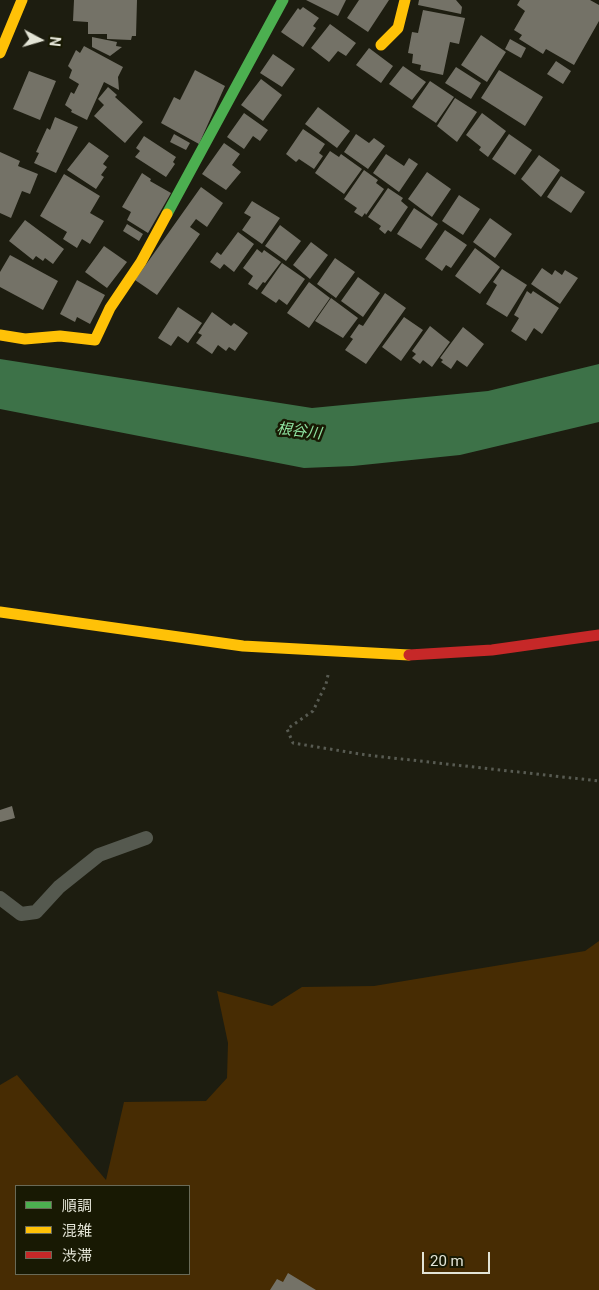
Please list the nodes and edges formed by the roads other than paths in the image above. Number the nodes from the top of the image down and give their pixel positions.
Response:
1 (22, 0) edge
2 (283, 0) edge
3 (405, 0) edge
4 (381, 45) dead end
5 (0, 53) edge
6 (0, 335) edge
7 (0, 612) edge
8 (599, 635) edge
9 (146, 838) dead end
10 (0, 898) edge

1 - 5 street
2 - 6 street
3 - 4 street
7 - 8 street
9 - 10 lane

